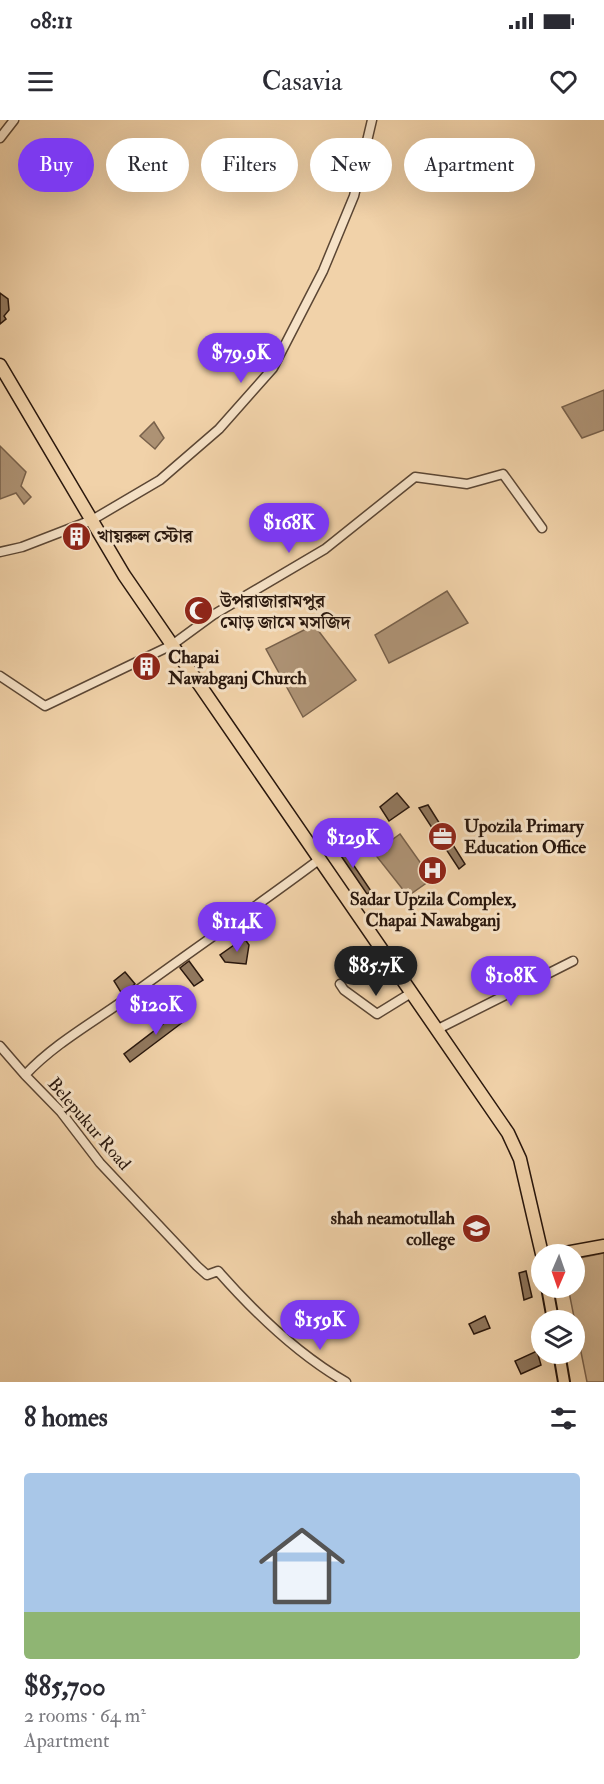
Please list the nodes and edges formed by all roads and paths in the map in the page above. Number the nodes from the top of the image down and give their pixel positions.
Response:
1 (14, 120) edge
2 (372, 120) edge
3 (0, 138) edge
4 (0, 364) edge
5 (92, 520) junction
6 (542, 528) dead end
7 (0, 552) edge
8 (172, 645) junction
9 (0, 676) edge
10 (320, 859) junction
11 (573, 961) dead end
12 (340, 984) dead end
13 (411, 993) junction
14 (438, 1029) junction
15 (0, 1046) edge
16 (25, 1076) junction
17 (540, 1244) edge
18 (604, 1246) edge
19 (585, 1249) edge
20 (561, 1364) edge
21 (346, 1382) edge
22 (564, 1382) edge

1 - 3 street
2 - 5 street
4 - 5 highway
5 - 7 street
5 - 8 highway
6 - 8 street
8 - 9 street
8 - 10 highway
10 - 13 highway
10 - 16 street, Belepukur Road
11 - 14 street
12 - 13 street
13 - 14 highway
14 - 17 highway
15 - 16 street
16 - 21 street, Belepukur Road
18 - 19 highway
20 - 22 main road

